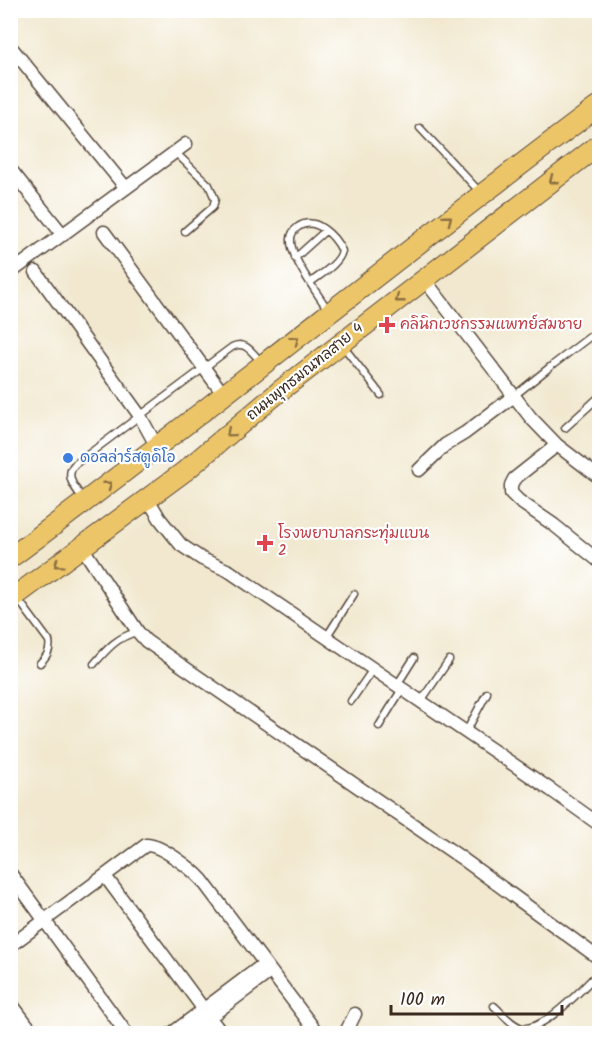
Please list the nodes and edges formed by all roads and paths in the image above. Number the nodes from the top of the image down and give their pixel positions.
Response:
1 (12, 52) edge
2 (600, 105) edge
3 (420, 128) dead end
4 (186, 144) dead end
5 (600, 144) edge
6 (175, 152) junction
7 (10, 169) edge
8 (126, 188) junction
9 (481, 193) junction
10 (185, 231) dead end
11 (326, 231) junction
12 (104, 232) dead end
13 (63, 235) junction
14 (295, 258) junction
15 (36, 272) dead end
16 (10, 273) edge
17 (424, 279) junction
18 (311, 282) junction
19 (330, 313) junction
20 (600, 329) edge
21 (341, 343) junction
22 (263, 364) junction
23 (204, 368) junction
24 (381, 394) dead end
25 (224, 395) junction
26 (514, 396) junction
27 (600, 396) edge
28 (140, 416) junction
29 (565, 428) dead end
30 (557, 445) junction
31 (157, 447) junction
32 (419, 470) dead end
33 (600, 478) edge
34 (148, 499) junction
35 (86, 502) junction
36 (82, 547) junction
37 (10, 558) edge
38 (600, 562) edge
39 (354, 594) dead end
40 (13, 598) edge
41 (138, 632) junction
42 (327, 636) junction
43 (414, 658) dead end
44 (449, 660) dead end
45 (40, 663) dead end
46 (94, 664) dead end
47 (373, 669) junction
48 (399, 687) junction
49 (487, 693) dead end
50 (351, 701) dead end
51 (421, 702) junction
52 (379, 726) dead end
53 (465, 732) junction
54 (600, 825) edge
55 (10, 873) edge
56 (105, 876) junction
57 (44, 921) junction
58 (10, 946) edge
59 (600, 959) edge
60 (267, 968) junction
61 (600, 971) edge
62 (10, 1002) edge
63 (494, 1006) dead end
64 (207, 1013) junction
65 (355, 1014) dead end
66 (527, 1028) junction
67 (34, 1034) edge
68 (127, 1034) edge
69 (171, 1034) edge
70 (187, 1034) edge
71 (222, 1034) edge
72 (318, 1034) edge
73 (345, 1034) edge
74 (534, 1034) edge

1 - 8 street
2 - 9 main road, ถนนพุทธมณฑลสาย 4
3 - 9 lane
4 - 6 street
5 -> 17 main road, ถนนพุทธมณฑลสาย 4
6 - 8 street
6 - 10 lane
7 - 13 street
8 - 13 street
19 -> 9 main road, ถนนพุทธมณฑลสาย 4
11 - 14 lane
11 - 14 lane
11 - 18 lane
12 - 23 street
13 - 16 street
14 - 18 lane
15 - 28 street
17 -> 21 main road, ถนนพุทธมณฑลสาย 4
17 - 26 street
18 - 19 lane
22 -> 19 main road, ถนนพุทธมณฑลสาย 4
20 - 26 lane
21 - 24 lane
21 -> 34 main road, ถนนพุทธมณฑลสาย 4
22 - 23 lane
22 - 25 main road, ถนนพุทธมณฑลสาย 4
23 - 25 street
23 - 28 lane
25 - 31 main road, ถนนพุทธมณฑลสาย 4
26 - 30 street
26 - 32 street
27 - 29 lane
28 - 31 street
28 - 35 lane
30 - 33 street
30 - 38 street
35 -> 31 main road, ถนนพุทธมณฑลสาย 4
34 - 36 main road, ถนนพุทธมณฑลสาย 4
34 - 42 street
35 - 37 main road, ถนนพุทธมณฑลสาย 4
36 -> 40 main road, ถนนพุทธมณฑลสาย 4
36 - 41 street
39 - 42 lane
40 - 45 lane
41 - 46 lane
41 - 59 street
42 - 47 street
43 - 48 lane
44 - 51 lane
47 - 48 street
47 - 50 lane
48 - 51 street
48 - 52 lane
49 - 53 lane
51 - 53 street
53 - 54 street
55 - 57 street
56 - 57 street
56 - 60 street
56 - 64 street
57 - 58 street
57 - 68 street
60 - 64 street
60 - 72 street
61 - 66 lane
62 - 67 street
63 - 66 lane
64 - 69 street
64 - 70 street
64 - 71 street
65 - 73 street
66 - 74 lane

